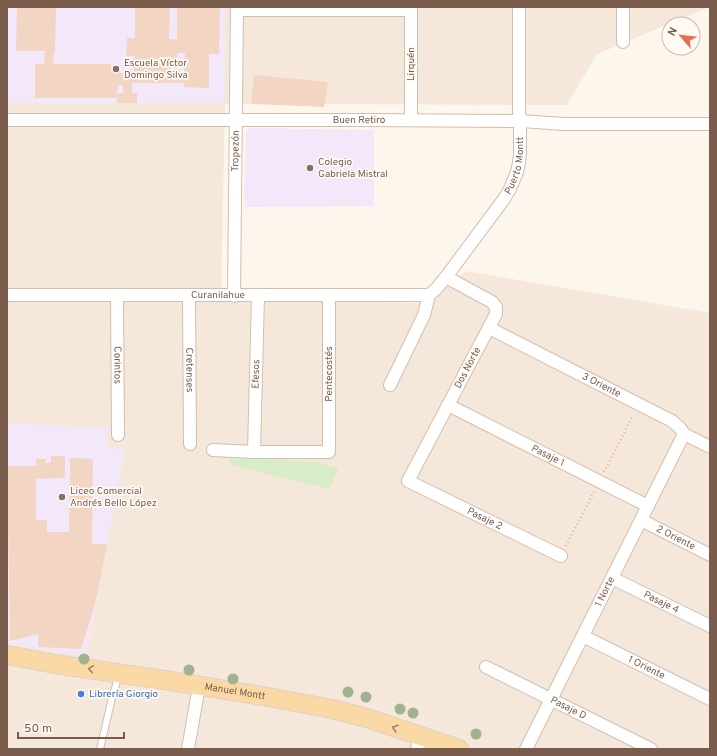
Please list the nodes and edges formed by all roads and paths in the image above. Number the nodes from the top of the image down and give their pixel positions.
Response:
1 (519, 7) edge
2 (623, 7) edge
3 (237, 8) edge
4 (343, 8) edge
5 (411, 8) edge
6 (623, 42) dead end
7 (7, 120) edge
8 (236, 120) junction
9 (411, 120) junction
10 (520, 121) junction
11 (710, 124) edge
12 (446, 277) junction
13 (7, 295) edge
14 (118, 295) junction
15 (189, 296) junction
16 (234, 296) junction
17 (258, 296) junction
18 (329, 296) junction
19 (428, 296) junction
20 (489, 328) junction
21 (390, 384) dead end
22 (448, 405) junction
23 (684, 434) junction
24 (118, 435) dead end
25 (190, 444) dead end
26 (710, 447) edge
27 (213, 450) dead end
28 (254, 452) junction
29 (408, 481) joint
30 (648, 506) junction
31 (641, 520) junction
32 (710, 555) edge
33 (561, 556) dead end
34 (612, 578) junction
35 (710, 626) edge
36 (583, 636) junction
37 (7, 655) edge
38 (486, 667) dead end
39 (120, 674) junction
40 (199, 686) junction
41 (710, 699) edge
42 (551, 700) junction
43 (419, 742) edge
44 (100, 749) edge
45 (188, 749) edge
46 (459, 749) edge
47 (526, 749) edge
48 (651, 749) edge

1 - 10 street, Puerto Montt
2 - 6 street
3 - 4 street
3 - 8 street, Tropezón
4 - 5 street
5 - 9 street, Lirquén
7 - 8 street, Buen Retiro
8 - 9 street, Buen Retiro
8 - 16 street, Tropezón
9 - 10 street, Buen Retiro
10 - 11 street, Buen Retiro
10 - 12 street, Puerto Montt
12 - 19 street, Puerto Montt
12 - 20 street, Dos Norte
13 - 14 street, Curanilahue
14 - 15 street, Curanilahue
14 - 24 street, Corintos
15 - 16 street, Curanilahue
15 - 25 street, Cretenses
16 - 17 street, Curanilahue
17 - 18 street, Curanilahue
17 - 28 street, Efesos
18 - 19 street, Curanilahue
18 - 28 street, Pentecostés
19 - 21 street
20 - 22 street, Dos Norte
20 - 23 street, 3 Oriente
22 - 29 street, Dos Norte
22 - 30 street, Pasaje 1
23 - 26 street, 3 Oriente
23 - 30 street, 1 Norte
27 - 28 street
29 - 33 street, Pasaje 2
30 - 31 street, 1 Norte
31 - 32 street, 2 Oriente
31 - 34 street, 1 Norte
34 - 35 street, Pasaje 4
34 - 36 street, 1 Norte
36 - 41 street, 1 Oriente
36 - 42 street, 1 Norte
39 -> 37 main road, Manuel Montt
38 - 42 street, Pasaje D
39 - 40 main road, Manuel Montt
39 - 44 lane
43 -> 40 main road, Manuel Montt
40 - 45 street
42 - 47 street, 1 Norte
42 - 48 street, Pasaje D
43 - 46 main road, Manuel Montt

